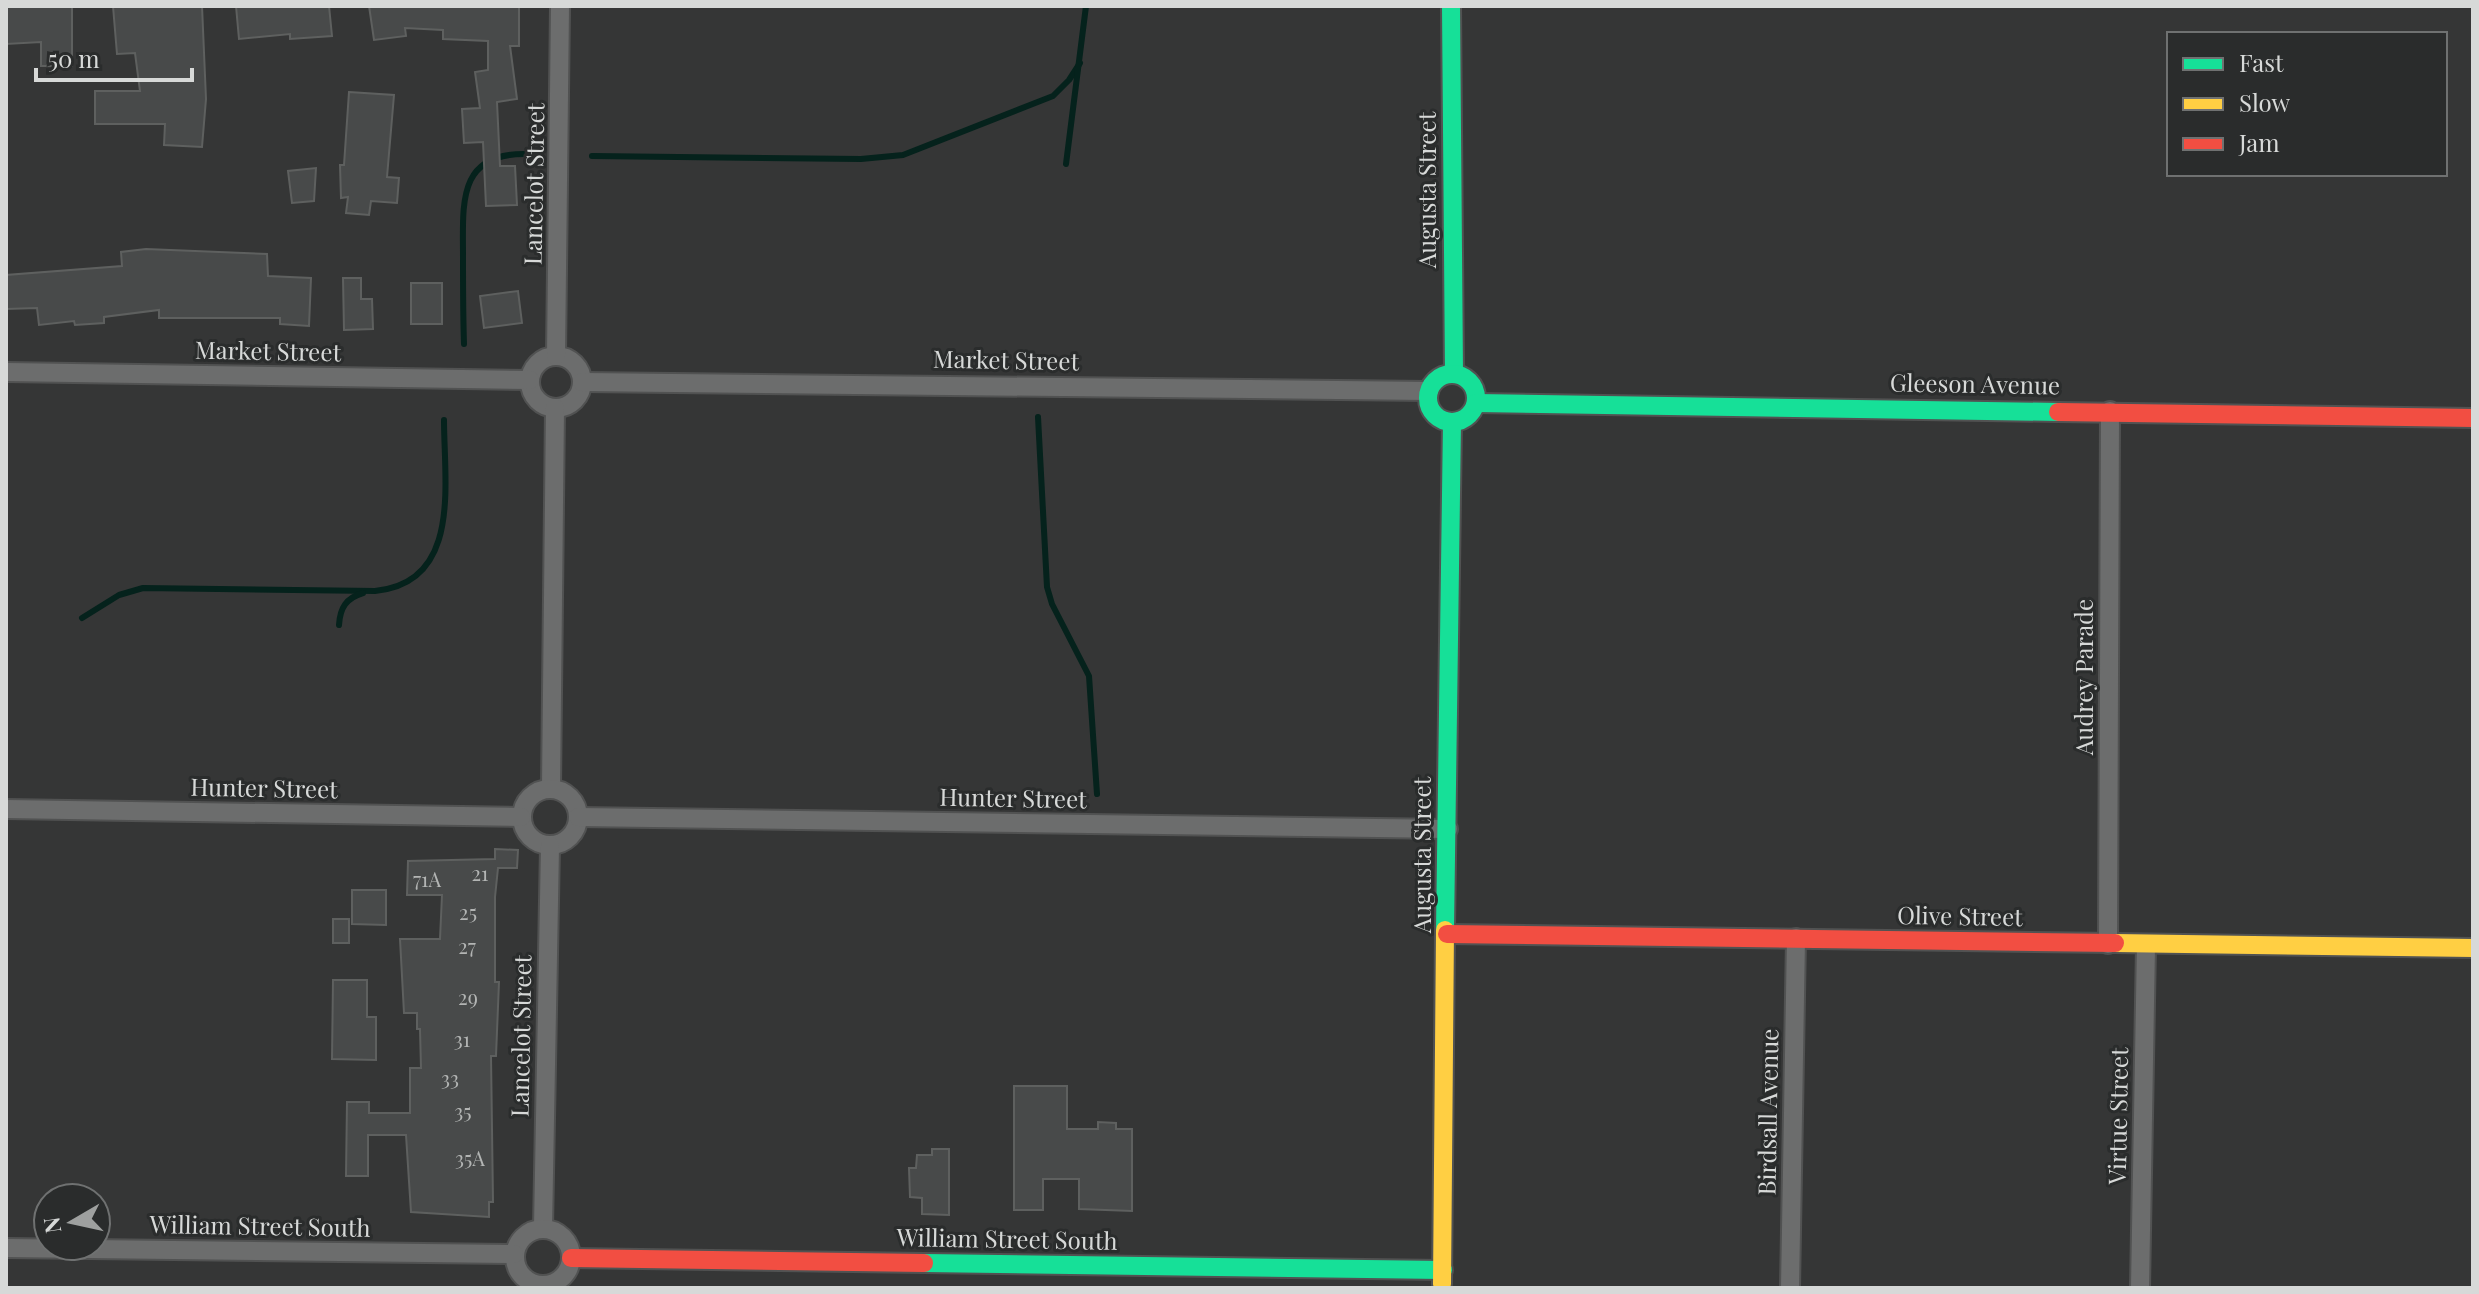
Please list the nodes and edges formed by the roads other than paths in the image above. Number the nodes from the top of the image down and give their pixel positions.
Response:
1 (1451, 6) edge
2 (561, 8) edge
3 (556, 356) junction
4 (6, 372) edge
5 (1454, 374) junction
6 (530, 380) junction
7 (582, 382) junction
8 (1429, 391) junction
9 (1476, 403) junction
10 (555, 408) junction
11 (2110, 411) junction
12 (2473, 418) edge
13 (1452, 422) junction
14 (551, 788) junction
15 (6, 809) edge
16 (521, 817) junction
17 (578, 817) junction
18 (1448, 829) junction
19 (550, 846) junction
20 (1447, 934) junction
21 (1796, 938) junction
22 (2108, 944) junction
23 (2146, 945) junction
24 (2473, 948) edge
25 (543, 1228) junction
26 (6, 1248) edge
27 (514, 1254) junction
28 (571, 1258) junction
29 (1443, 1279) edge
30 (542, 1287) edge
31 (1790, 1288) edge
32 (2140, 1288) edge

1 - 5 street, Augusta Street
2 - 3 street, Lancelot Street
3 - 6 street
3 - 7 street
4 - 6 street, Market Street
5 - 8 street
5 - 9 street
6 - 10 street
7 - 8 street, Market Street
7 - 10 street
8 - 13 street
9 - 11 street, Gleeson Avenue
9 - 13 street
10 - 14 street
11 - 12 street, Gleeson Avenue
11 - 22 street, Audrey Parade
13 - 18 street, Augusta Street
14 - 16 street
14 - 17 street
15 - 16 street, Hunter Street
16 - 19 street
17 - 18 street, Hunter Street
17 - 19 street
18 - 20 street, Augusta Street
19 - 25 street, Lancelot Street
20 - 21 street, Olive Street
20 - 29 street, Augusta Street
21 - 22 street, Olive Street
21 - 31 street, Birdsall Avenue
22 - 23 street, Olive Street
23 - 24 street, Olive Street
23 - 32 street, Virtue Street
25 - 27 street
25 - 28 street
26 - 27 street, William Street South
27 - 30 street
28 - 29 street, William Street South
28 - 30 street

